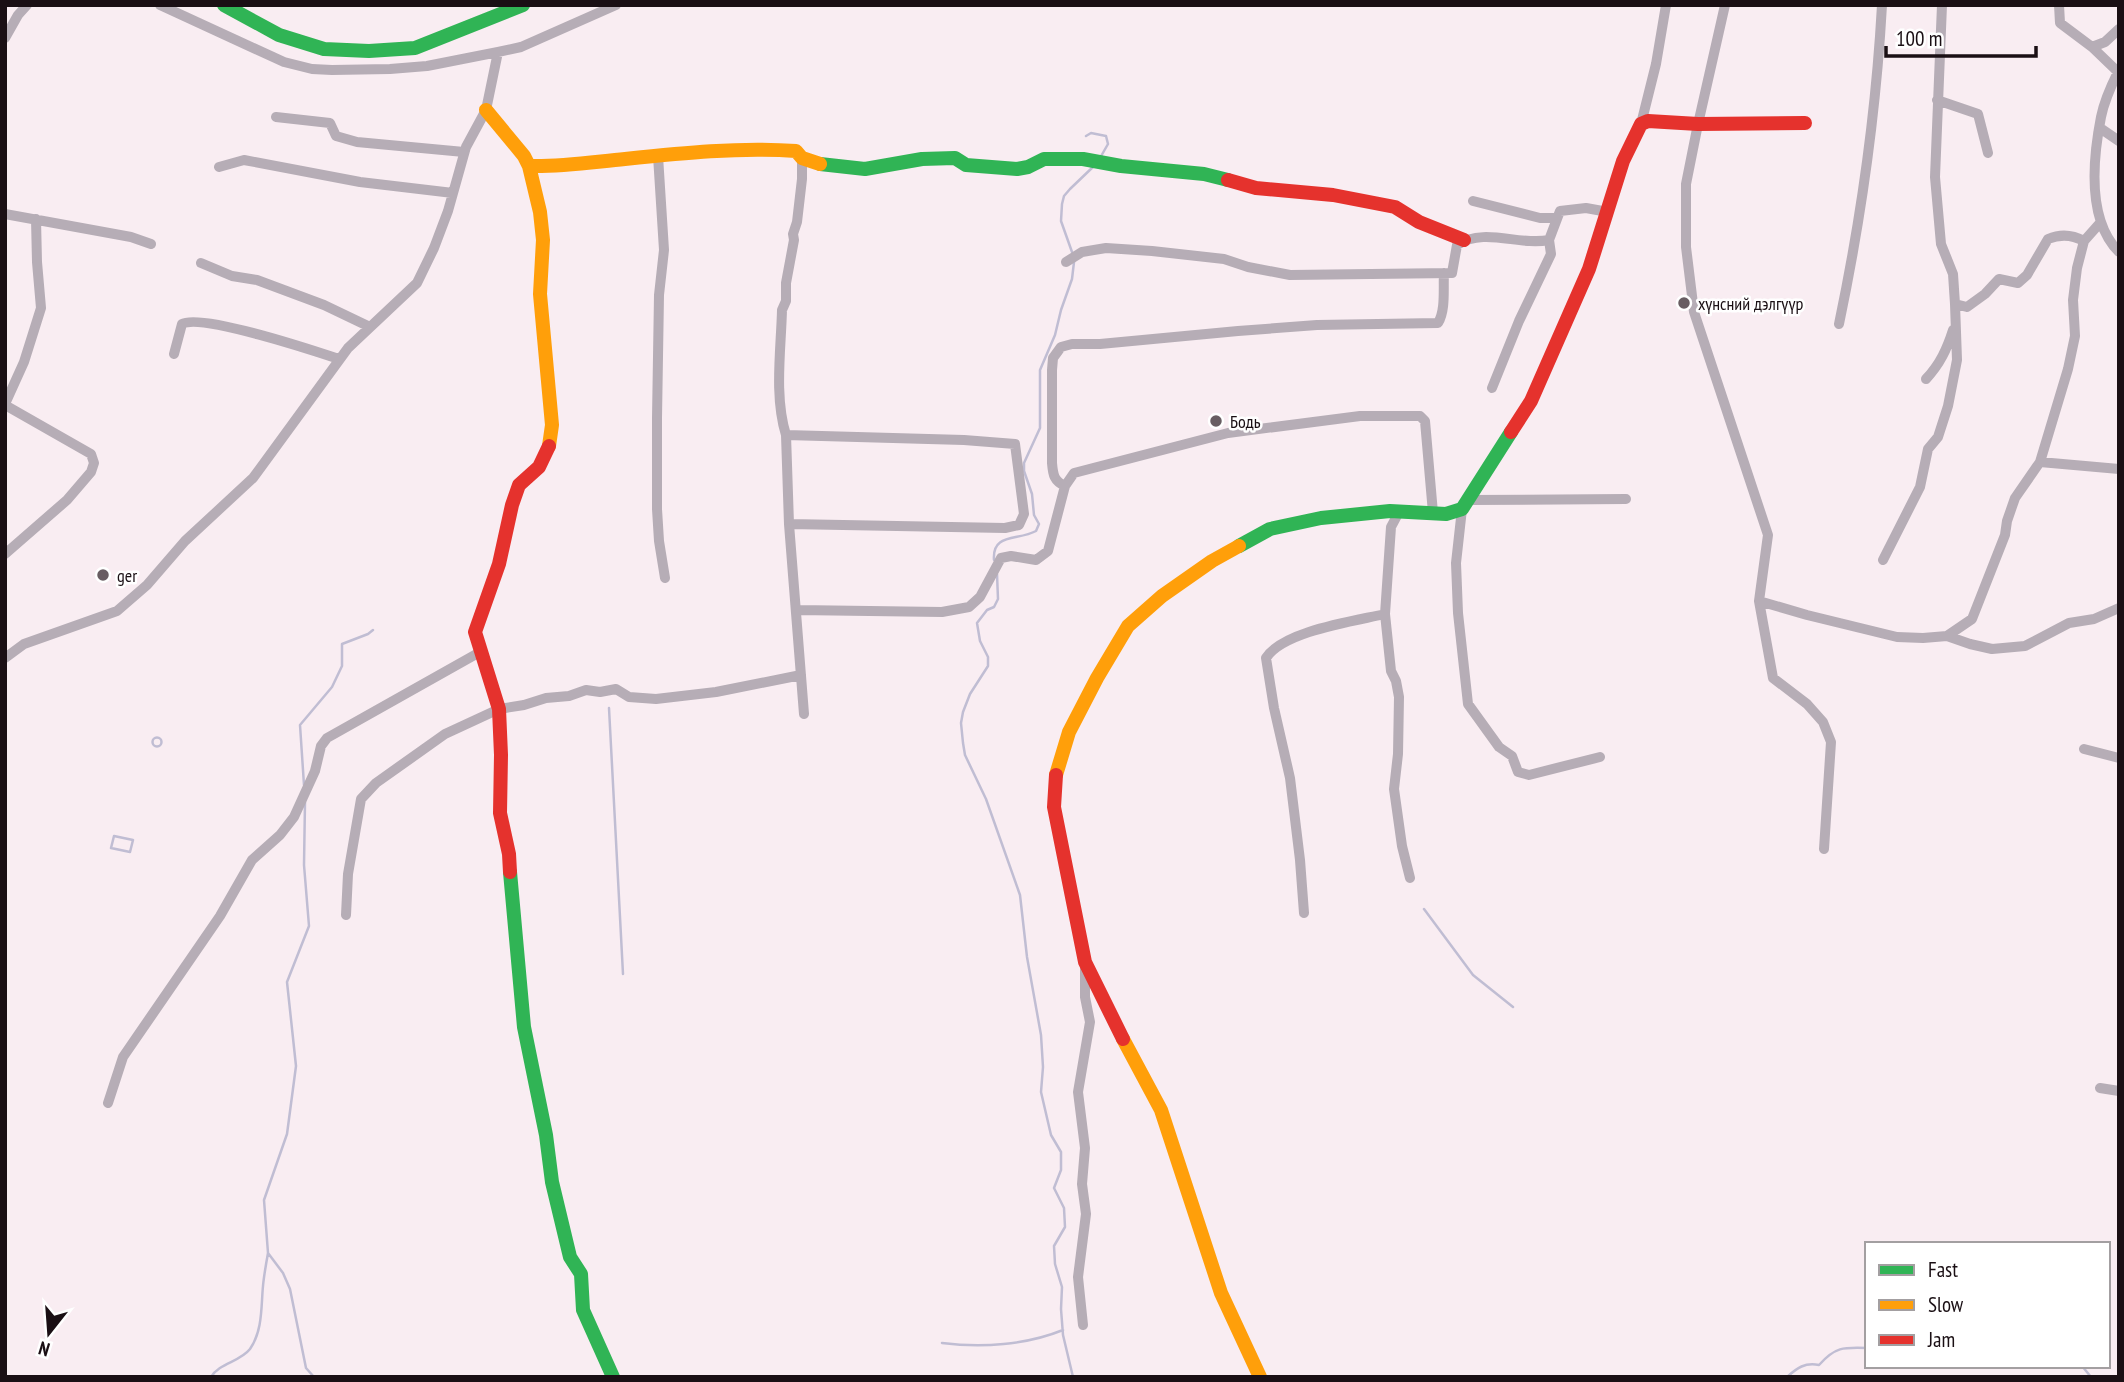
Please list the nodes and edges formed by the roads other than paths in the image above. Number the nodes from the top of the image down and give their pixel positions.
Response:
1 (26, 5) edge
2 (160, 5) edge
3 (224, 5) edge
4 (523, 5) edge
5 (616, 5) edge
6 (1666, 5) edge
7 (1725, 5) edge
8 (1882, 5) edge
9 (1942, 5) edge
10 (2059, 5) edge
11 (2119, 29) edge
12 (5, 38) edge
13 (2092, 47) junction
14 (498, 52) junction
15 (2118, 72) edge
16 (1937, 100) junction
17 (486, 110) junction
18 (276, 117) dead end
19 (1804, 123) dead end
20 (1641, 124) junction
21 (1698, 124) junction
22 (2100, 128) junction
23 (2119, 141) edge
24 (464, 152) junction
25 (1989, 153) dead end
26 (658, 156) junction
27 (802, 159) junction
28 (529, 166) junction
29 (219, 167) dead end
30 (453, 193) junction
31 (1473, 201) dead end
32 (1608, 212) junction
33 (5, 214) edge
34 (1557, 218) junction
35 (36, 219) junction
36 (2100, 223) junction
37 (1464, 240) junction
38 (1549, 240) junction
39 (2084, 241) junction
40 (151, 244) dead end
41 (2119, 252) edge
42 (1066, 262) dead end
43 (201, 264) dead end
44 (1444, 273) junction
45 (1955, 304) junction
46 (1956, 322) junction
47 (1839, 324) dead end
48 (370, 327) junction
49 (174, 354) dead end
50 (339, 359) junction
51 (1926, 379) dead end
52 (1492, 388) dead end
53 (5, 404) edge
54 (786, 435) junction
55 (2040, 462) junction
56 (2119, 469) edge
57 (1066, 486) junction
58 (1626, 499) dead end
59 (1466, 504) junction
60 (1399, 512) junction
61 (1433, 513) junction
62 (789, 524) junction
63 (5, 554) edge
64 (1883, 560) dead end
65 (665, 578) dead end
66 (1759, 601) junction
67 (2119, 608) edge
68 (797, 610) junction
69 (1385, 614) junction
70 (1947, 636) junction
71 (480, 652) junction
72 (5, 656) edge
73 (801, 675) junction
74 (499, 709) junction
75 (804, 714) dead end
76 (2084, 749) dead end
77 (1600, 757) dead end
78 (2119, 758) edge
79 (1824, 849) dead end
80 (1410, 878) dead end
81 (1304, 913) dead end
82 (346, 915) dead end
83 (1085, 961) junction
84 (2101, 1088) dead end
85 (2119, 1091) edge
86 (108, 1103) dead end
87 (1083, 1325) dead end
88 (613, 1377) edge
89 (1260, 1377) edge

1 - 12 street
2 - 14 street
3 - 4 street
5 - 14 street
6 - 20 street
7 - 21 street
8 - 47 street
9 - 16 street
10 - 13 street
11 - 13 street
13 - 15 street
14 - 17 street
15 - 22 street
16 - 25 street
16 - 45 street
17 - 24 street
17 - 28 street
18 - 24 street
19 - 21 street
20 - 21 street
20 - 32 street
21 - 66 street
22 - 23 street
22 - 36 street
24 - 30 street
26 - 27 street
26 - 28 street
26 - 65 street
27 - 37 street
27 - 54 street
28 - 71 street
29 - 30 street
30 - 48 street
31 - 34 street
32 - 34 street
32 - 59 street
33 - 35 street
34 - 38 street
35 - 40 street
35 - 53 street
36 - 39 street
36 - 41 street
37 - 38 street
37 - 44 street
38 - 52 street
39 - 45 street
39 - 55 street
42 - 44 street
43 - 48 street
44 - 57 street
45 - 46 street
46 - 51 street
46 - 64 street
48 - 50 street
49 - 50 street
50 - 72 street
53 - 63 street
54 - 62 street
54 - 62 street
55 - 56 street
55 - 70 street
57 - 61 street
57 - 68 street
58 - 59 street
59 - 61 street
59 - 77 street
60 - 61 street
60 - 69 street
60 - 83 street
62 - 68 street
66 - 70 street
66 - 79 street
67 - 70 street
68 - 73 street
69 - 80 street
69 - 81 street
71 - 74 street
71 - 86 street
73 - 74 street
73 - 75 street
74 - 82 street
74 - 88 street
76 - 78 street
83 - 87 street
83 - 89 street
84 - 85 street

